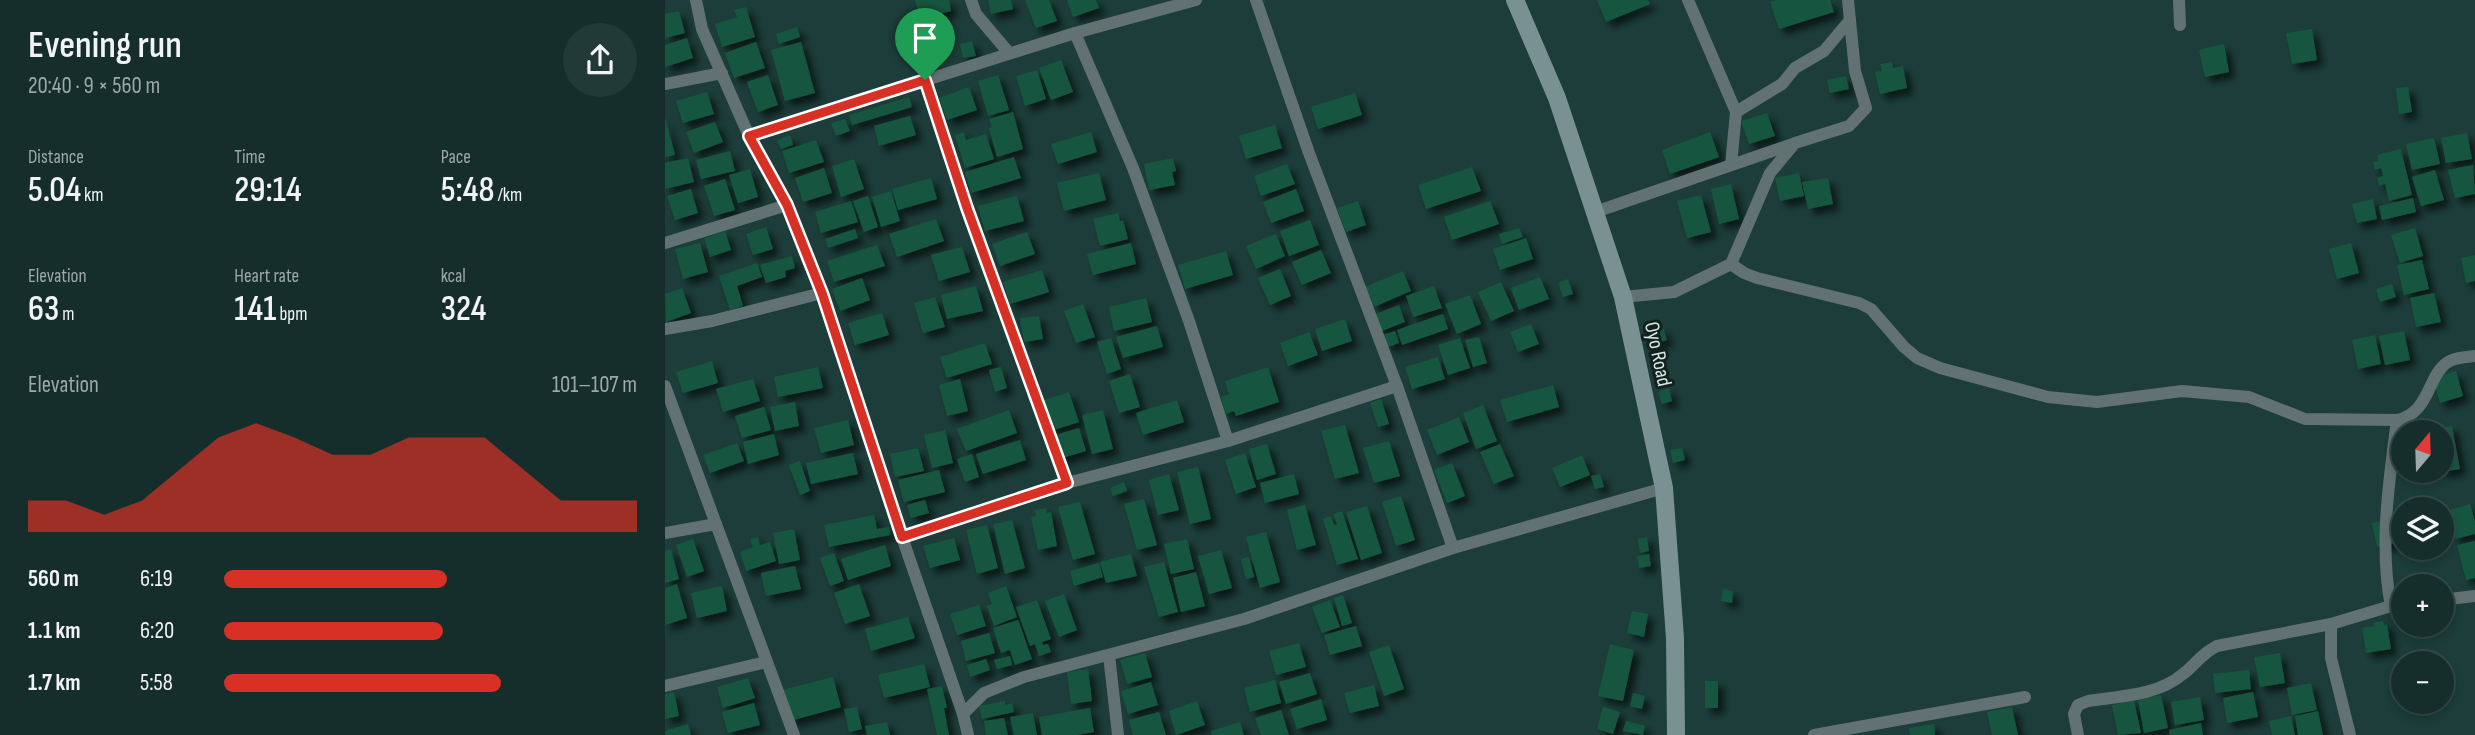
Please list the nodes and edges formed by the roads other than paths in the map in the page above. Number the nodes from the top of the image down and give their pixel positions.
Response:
1 (696, 0) edge
2 (971, 0) edge
3 (1196, 0) edge
4 (1256, 0) edge
5 (1515, 0) edge
6 (1688, 0) edge
7 (1848, 0) edge
8 (2179, 0) edge
9 (1850, 20) junction
10 (2180, 25) dead end
11 (1075, 33) junction
12 (1009, 53) junction
13 (722, 73) junction
14 (925, 80) junction
15 (665, 84) edge
16 (1736, 112) junction
17 (749, 136) junction
18 (1795, 143) junction
19 (1731, 165) junction
20 (787, 205) junction
21 (1595, 212) junction
22 (665, 243) edge
23 (1731, 264) junction
24 (822, 293) junction
25 (1623, 297) junction
26 (665, 329) edge
27 (2475, 356) edge
28 (665, 386) edge
29 (1397, 386) junction
30 (2400, 420) edge
31 (2391, 421) edge
32 (1228, 442) junction
33 (2391, 466) edge
34 (1067, 483) junction
35 (1664, 488) junction
36 (716, 524) junction
37 (665, 533) edge
38 (902, 537) junction
39 (1453, 548) junction
40 (2391, 593) edge
41 (2475, 596) edge
42 (2454, 598) edge
43 (2391, 607) edge
44 (2331, 624) junction
45 (1109, 655) junction
46 (766, 662) junction
47 (665, 686) edge
48 (2025, 697) dead end
49 (963, 714) junction
50 (794, 735) edge
51 (968, 735) edge
52 (1118, 735) edge
53 (1676, 735) edge
54 (1814, 735) edge
55 (2078, 735) edge
56 (2350, 735) edge

1 - 13 street
2 - 12 street
3 - 11 street
4 - 29 street
5 - 21 street, Oyo Road
6 - 16 street
7 - 9 street
8 - 10 street
9 - 16 street
9 - 18 street
11 - 12 street
11 - 32 street
12 - 14 street
13 - 15 street
13 - 17 street
14 - 17 street
14 - 34 street
16 - 19 street
17 - 20 street
18 - 19 street
18 - 23 street
19 - 21 street
20 - 22 street
20 - 24 street
21 - 25 street, Oyo Road
23 - 25 street
23 - 31 street
24 - 26 street
24 - 38 street
25 - 35 street, Oyo Road
27 - 30 street
28 - 36 street
29 - 32 street
29 - 39 street
32 - 34 street
33 - 40 street
34 - 38 street
35 - 39 street
35 - 53 street, Oyo Road
36 - 37 street
36 - 46 street
38 - 49 street
39 - 45 street
41 - 42 street
43 - 44 street
44 - 55 street
44 - 56 street
45 - 49 street
45 - 52 street
46 - 47 street
46 - 50 street
48 - 54 street
49 - 51 street

